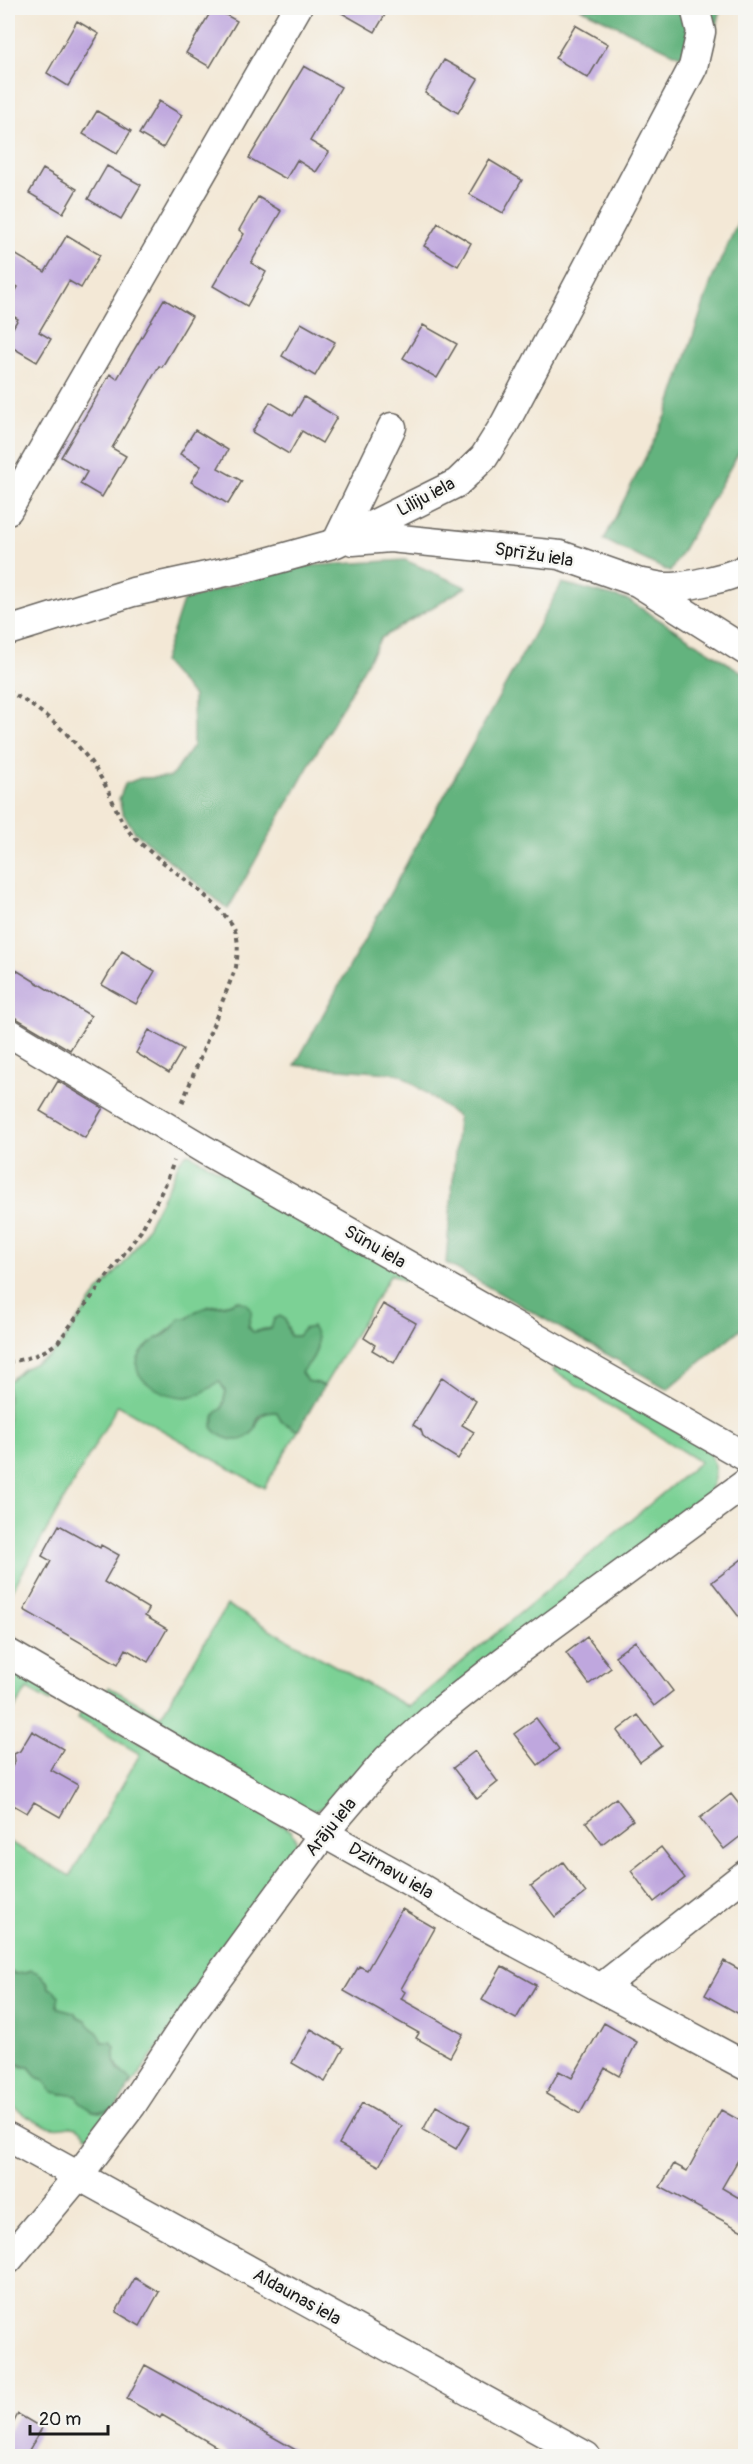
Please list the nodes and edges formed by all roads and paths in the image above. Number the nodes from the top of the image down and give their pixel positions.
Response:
1 (297, 8) edge
2 (695, 8) edge
3 (392, 427) dead end
4 (8, 510) edge
5 (336, 543) junction
6 (746, 568) edge
7 (637, 582) junction
8 (8, 631) edge
9 (742, 644) edge
10 (8, 691) edge
11 (8, 1032) edge
12 (176, 1133) junction
13 (8, 1362) edge
14 (746, 1457) edge
15 (746, 1483) edge
16 (8, 1653) edge
17 (324, 1833) junction
18 (746, 1874) edge
19 (602, 1987) junction
20 (746, 2066) edge
21 (8, 2137) edge
22 (78, 2176) junction
23 (8, 2260) edge
24 (586, 2457) edge

1 - 4 street
2 - 5 street, Liliju iela
3 - 5 street
5 - 7 street, Sprīžu iela
5 - 8 street, Liliju iela
6 - 7 street
7 - 9 street, Sprīžu iela
10 - 12 path
11 - 12 street, Sūnu iela
12 - 13 path
12 - 14 street, Sūnu iela
15 - 17 street, Arāju iela
16 - 17 street, Dzirnavu iela
17 - 19 street, Dzirnavu iela
17 - 22 street, Arāju iela
18 - 19 street
19 - 20 street, Dzirnavu iela
21 - 22 street, Aldaunas iela
22 - 23 street, Arāju iela
22 - 24 street, Aldaunas iela

